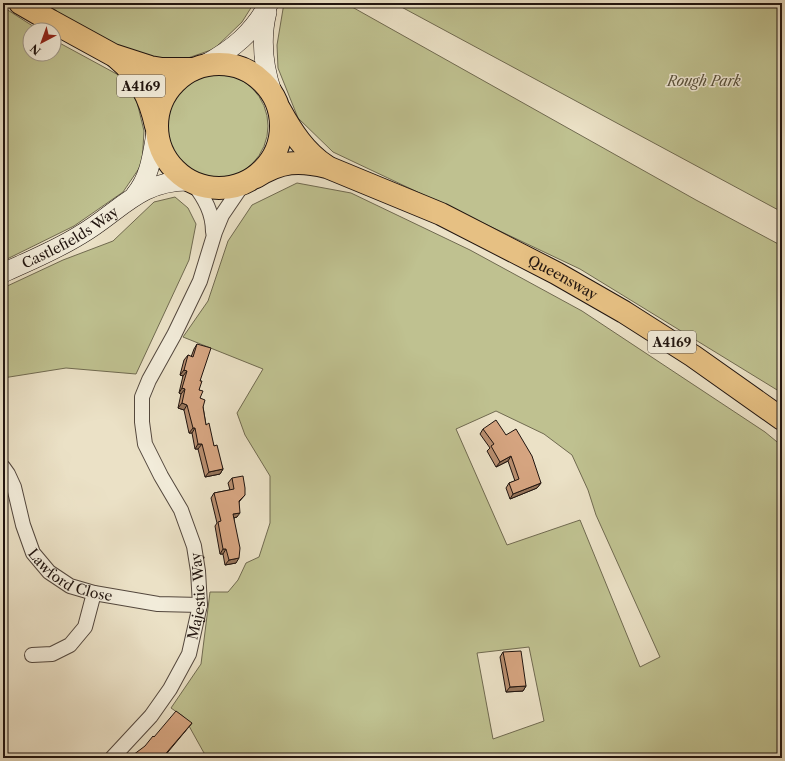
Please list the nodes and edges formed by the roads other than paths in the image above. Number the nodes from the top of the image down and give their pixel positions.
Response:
1 (20, 3) edge
2 (270, 3) edge
3 (113, 55) junction
4 (199, 67) junction
5 (275, 101) junction
6 (156, 130) junction
7 (327, 167) junction
8 (252, 180) junction
9 (191, 182) junction
10 (134, 196) junction
11 (212, 243) junction
12 (3, 273) edge
13 (782, 419) edge
14 (3, 467) edge
15 (94, 593) junction
16 (200, 605) junction
17 (32, 655) dead end
18 (112, 758) edge

1 - 3 main road, A4169
2 - 4 main road
2 - 5 main road
3 - 4 main road, A4169
3 - 6 main road, A4169
4 - 5 main road
4 - 6 main road
5 - 7 main road, Queensway / A4169
5 - 8 main road
6 - 9 main road
6 - 10 main road, Castlefields Way
7 - 8 main road, Queensway / A4169
7 - 13 main road, Queensway / A4169
8 - 9 main road
8 - 11 street, Majestic Way
9 - 10 main road, Castlefields Way
9 - 11 street, Majestic Way
10 - 12 main road, Castlefields Way
11 - 16 street, Majestic Way
14 - 15 street, Lawford Close
15 - 16 street, Lawford Close
15 - 17 street
16 - 18 street, Majestic Way

